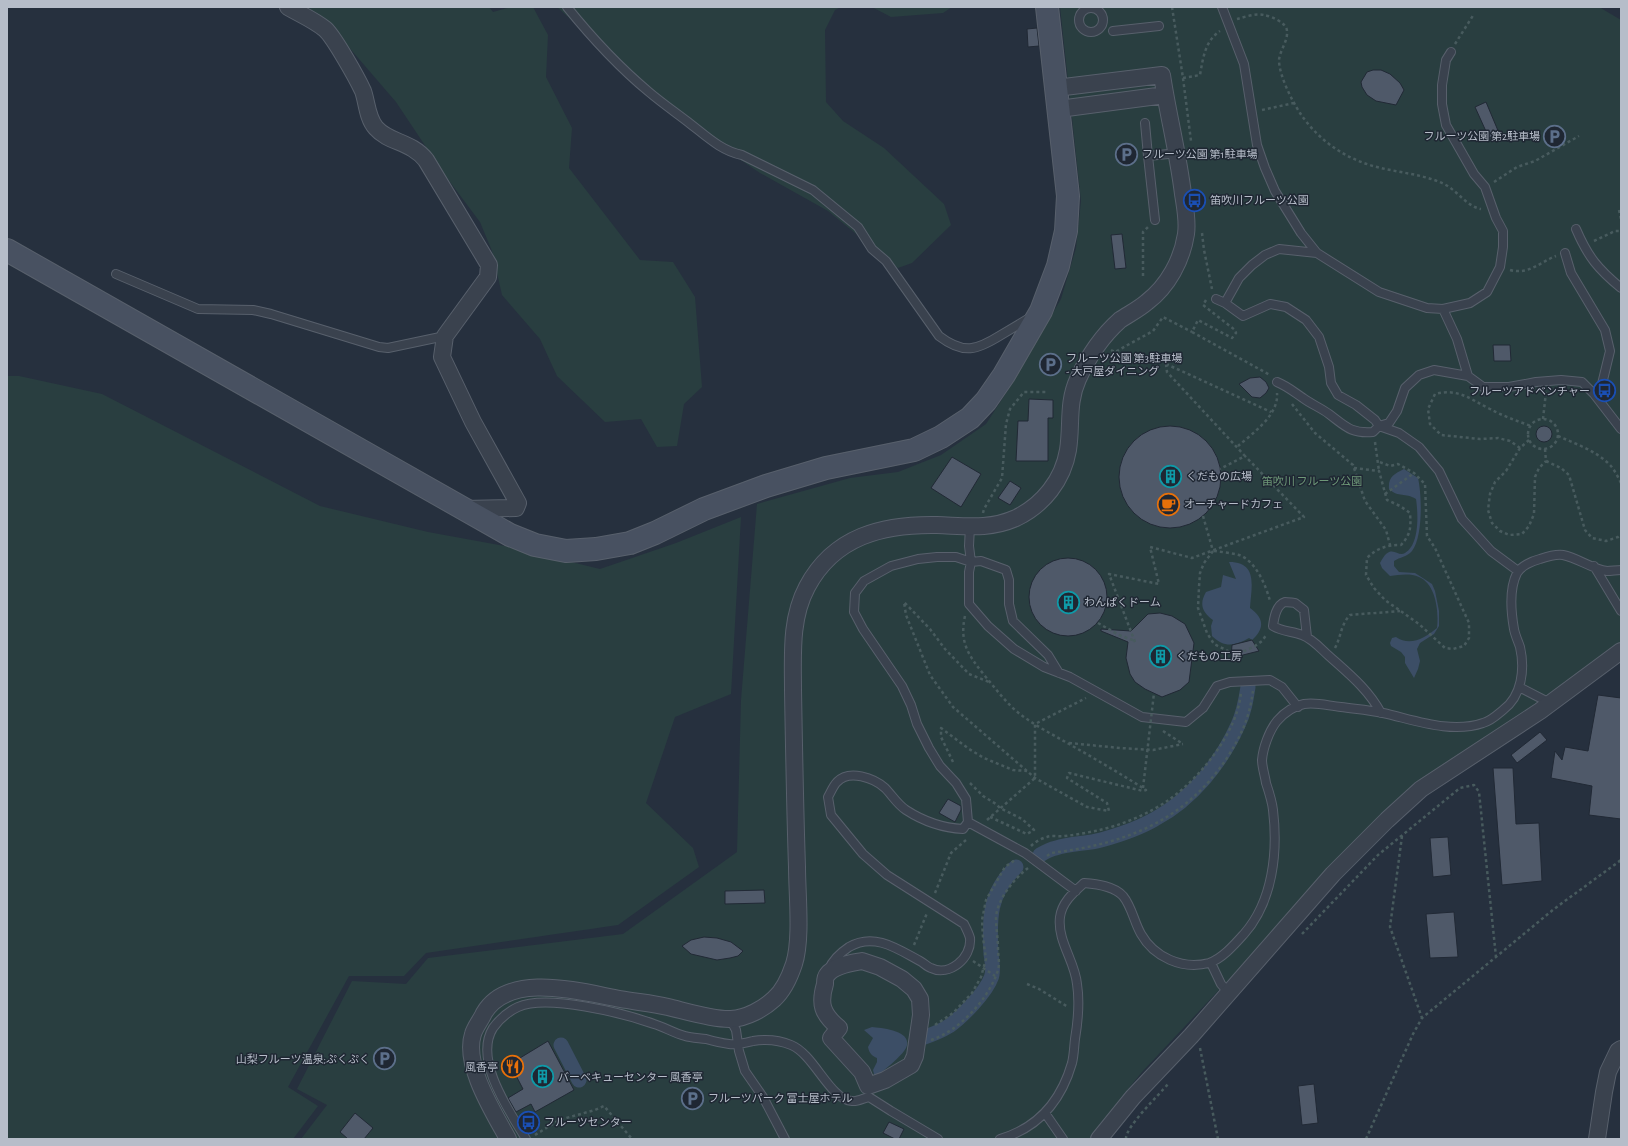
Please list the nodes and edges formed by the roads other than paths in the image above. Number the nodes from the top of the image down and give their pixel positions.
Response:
1 (288, 7) edge
2 (567, 7) edge
3 (1047, 7) edge
4 (1222, 7) edge
5 (1159, 26) dead end
6 (1113, 31) dead end
7 (1451, 52) road end
8 (1056, 88) junction
9 (1165, 95) junction
10 (1059, 109) junction
11 (1146, 123) dead end
12 (1178, 153) junction
13 (1148, 156) junction
14 (1155, 220) road end
15 (1576, 230) dead end
16 (7, 250) edge
17 (1317, 253) junction
18 (1565, 253) road end
19 (116, 274) dead end
20 (1621, 288) edge
21 (1216, 299) road end
22 (1225, 303) junction
23 (1443, 309) junction
24 (1041, 311) junction
25 (445, 336) junction
26 (1468, 376) junction
27 (1276, 382) road end
28 (1594, 394) junction
29 (1379, 426) junction
30 (1621, 429) edge
31 (463, 509) junction
32 (976, 527) junction
33 (970, 562) junction
34 (1594, 566) junction
35 (1621, 570) edge
36 (1518, 571) junction
37 (1621, 611) edge
38 (1307, 637) junction
39 (1621, 652) edge
40 (1059, 672) junction
41 (1519, 687) junction
42 (1550, 703) junction
43 (1298, 707) junction
44 (1381, 713) junction
45 (968, 822) junction
46 (1076, 891) junction
47 (1211, 963) junction
48 (829, 969) junction
49 (1229, 993) junction
50 (730, 1019) junction
51 (738, 1045) junction
52 (1621, 1049) edge
53 (872, 1090) junction
54 (1046, 1113) junction
55 (508, 1139) edge
56 (526, 1139) edge
57 (785, 1139) edge
58 (938, 1139) edge
59 (1000, 1139) edge
60 (1063, 1139) edge
61 (1098, 1139) edge
62 (1597, 1139) edge

1 - 25 street
2 - 24 lane
3 - 8 street
4 - 17 lane
5 - 6 lane
7 - 23 lane
8 - 9 street
8 - 10 street
9 - 10 street
9 - 12 street
10 - 24 street
11 - 13 lane
12 - 13 lane
12 - 32 street
13 - 14 lane
15 - 20 lane
16 - 31 street
17 - 22 lane
17 - 23 lane
18 - 28 lane
19 - 25 lane
21 - 22 lane
22 - 29 lane
23 - 26 lane
24 - 31 street
25 - 31 street
26 - 28 lane
26 - 29 lane
27 - 29 lane
28 - 30 lane
29 - 36 lane
32 - 33 lane
32 - 50 street
33 - 40 lane
33 - 40 lane
33 - 45 lane
34 - 35 lane
34 - 36 lane
34 - 37 lane
36 - 41 lane
38 - 38 lane
38 - 44 lane
39 - 42 street
40 - 43 lane
41 - 42 lane
41 - 44 lane
42 - 49 street
43 - 44 lane
43 - 47 lane
45 - 46 lane
45 - 48 lane
46 - 47 lane
46 - 54 lane
47 - 49 lane
48 - 53 street
48 - 53 street
49 - 61 street
50 - 51 lane
50 - 55 street
51 - 53 lane
51 - 56 lane
51 - 57 lane
52 - 62 street
53 - 58 lane
54 - 59 lane
54 - 60 lane

